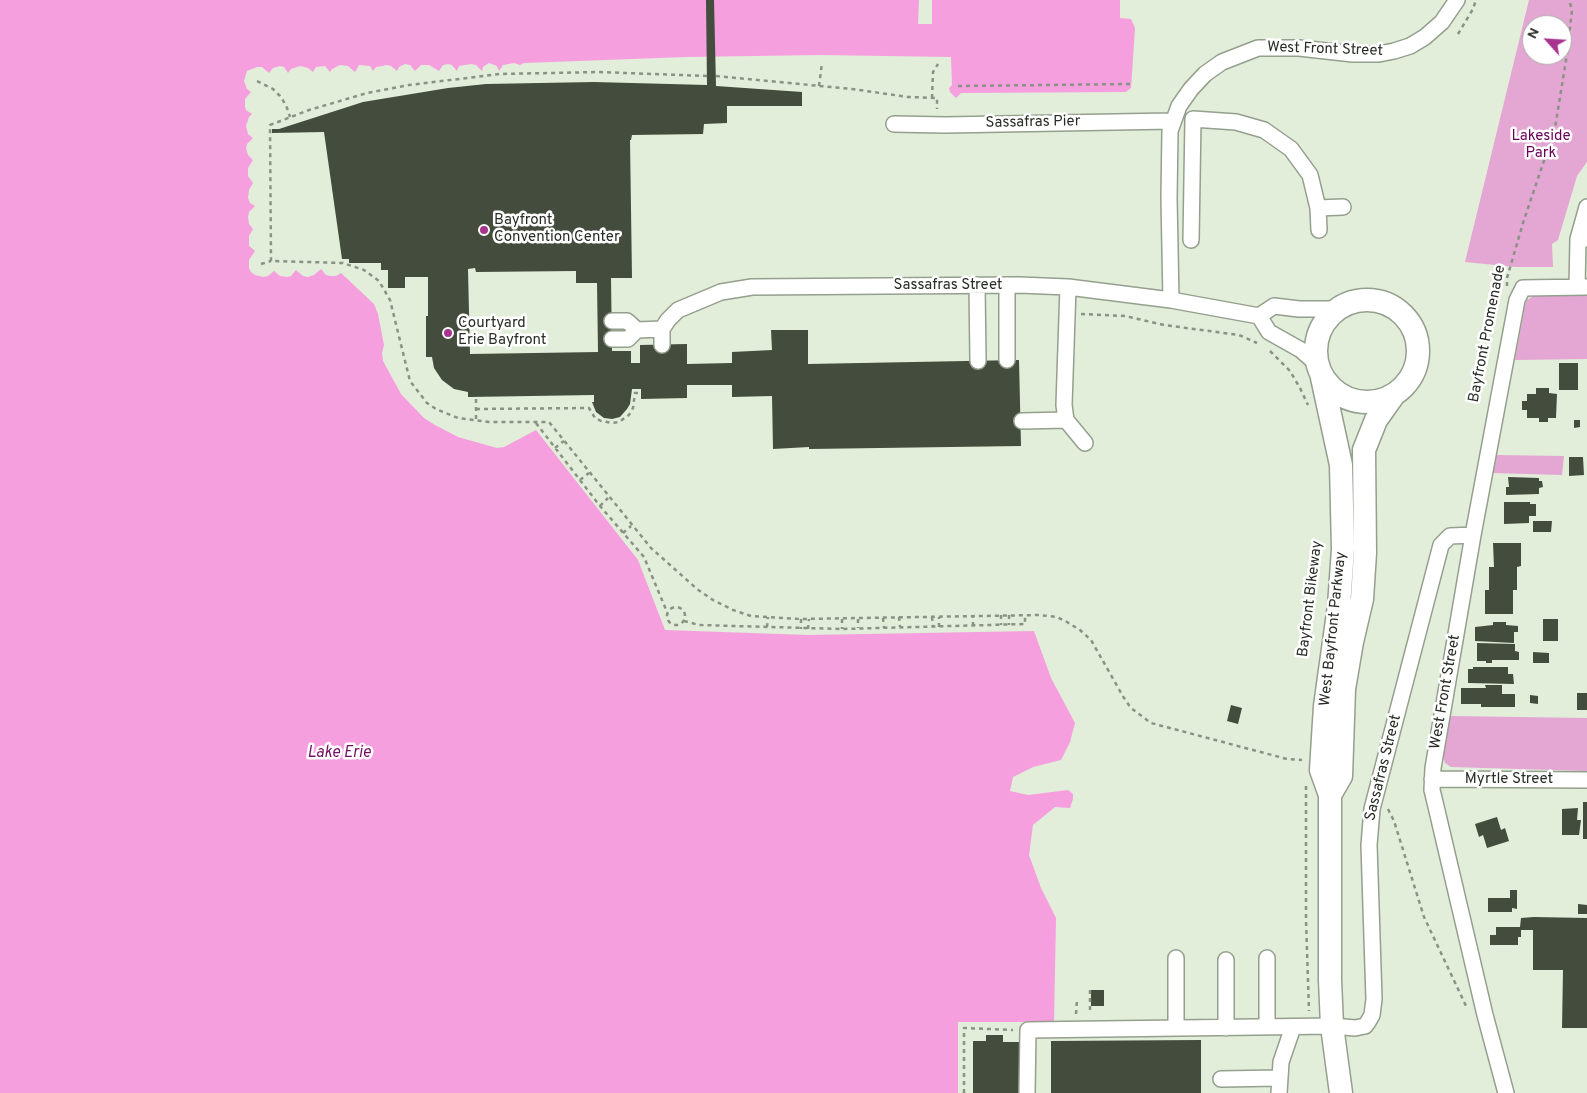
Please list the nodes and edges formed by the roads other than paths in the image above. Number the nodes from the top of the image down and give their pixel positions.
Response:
1 (1457, 0) edge
2 (1172, 121) junction
3 (894, 124) dead end
4 (1343, 207) dead end
5 (1587, 207) edge
6 (1318, 208) junction
7 (1319, 230) dead end
8 (1583, 239) edge
9 (1191, 240) dead end
10 (977, 285) junction
11 (1007, 285) junction
12 (1068, 287) junction
13 (1582, 287) edge
14 (1171, 300) junction
15 (1337, 309) junction
16 (1259, 316) junction
17 (612, 321) dead end
18 (637, 330) junction
19 (612, 339) dead end
20 (1007, 360) dead end
21 (978, 361) dead end
22 (1320, 370) junction
23 (1392, 396) junction
24 (1066, 420) junction
25 (1022, 421) dead end
26 (1085, 443) dead end
27 (1473, 535) junction
28 (1432, 779) junction
29 (1587, 780) edge
30 (1330, 795) junction
31 (1176, 958) dead end
32 (1267, 958) dead end
33 (1226, 960) dead end
34 (1332, 1026) junction
35 (1267, 1027) junction
36 (1292, 1027) junction
37 (1176, 1028) junction
38 (1226, 1028) junction
39 (1279, 1078) junction
40 (1221, 1079) dead end
41 (1027, 1093) edge
42 (1279, 1093) edge
43 (1341, 1093) edge
44 (1506, 1093) edge

1 - 2 street, West Front Street
2 - 3 street, Sassafras Pier
2 - 14 street, West Front Street
4 - 6 street
5 - 8 street
6 - 7 street
6 - 9 street
8 - 13 street
10 - 11 street, Sassafras Street
10 - 18 street, Sassafras Street
10 - 21 street
11 - 12 street, Sassafras Street
11 - 20 street
12 - 14 street, Sassafras Street
12 - 24 street
13 - 27 street, West Front Street
14 - 16 street, Sassafras Street
15 - 16 street
15 - 22 highway
15 - 23 highway
16 - 22 street
17 - 18 street
18 - 19 street
22 - 23 highway
22 - 30 highway, West Bayfront Parkway
23 - 30 highway, West Bayfront Parkway
24 - 25 street
24 - 26 street
27 - 28 street, West Front Street
27 - 34 street, Sassafras Street
28 - 29 street, Myrtle Street
28 - 44 street, West Front Street
30 - 34 highway, West Bayfront Parkway
31 - 37 street
32 - 35 street
33 - 38 street
34 - 36 street
34 - 43 highway, West Bayfront Parkway
35 - 36 street
35 - 38 street
36 - 39 street
37 - 38 street
37 - 41 street
39 - 40 street
39 - 42 street

